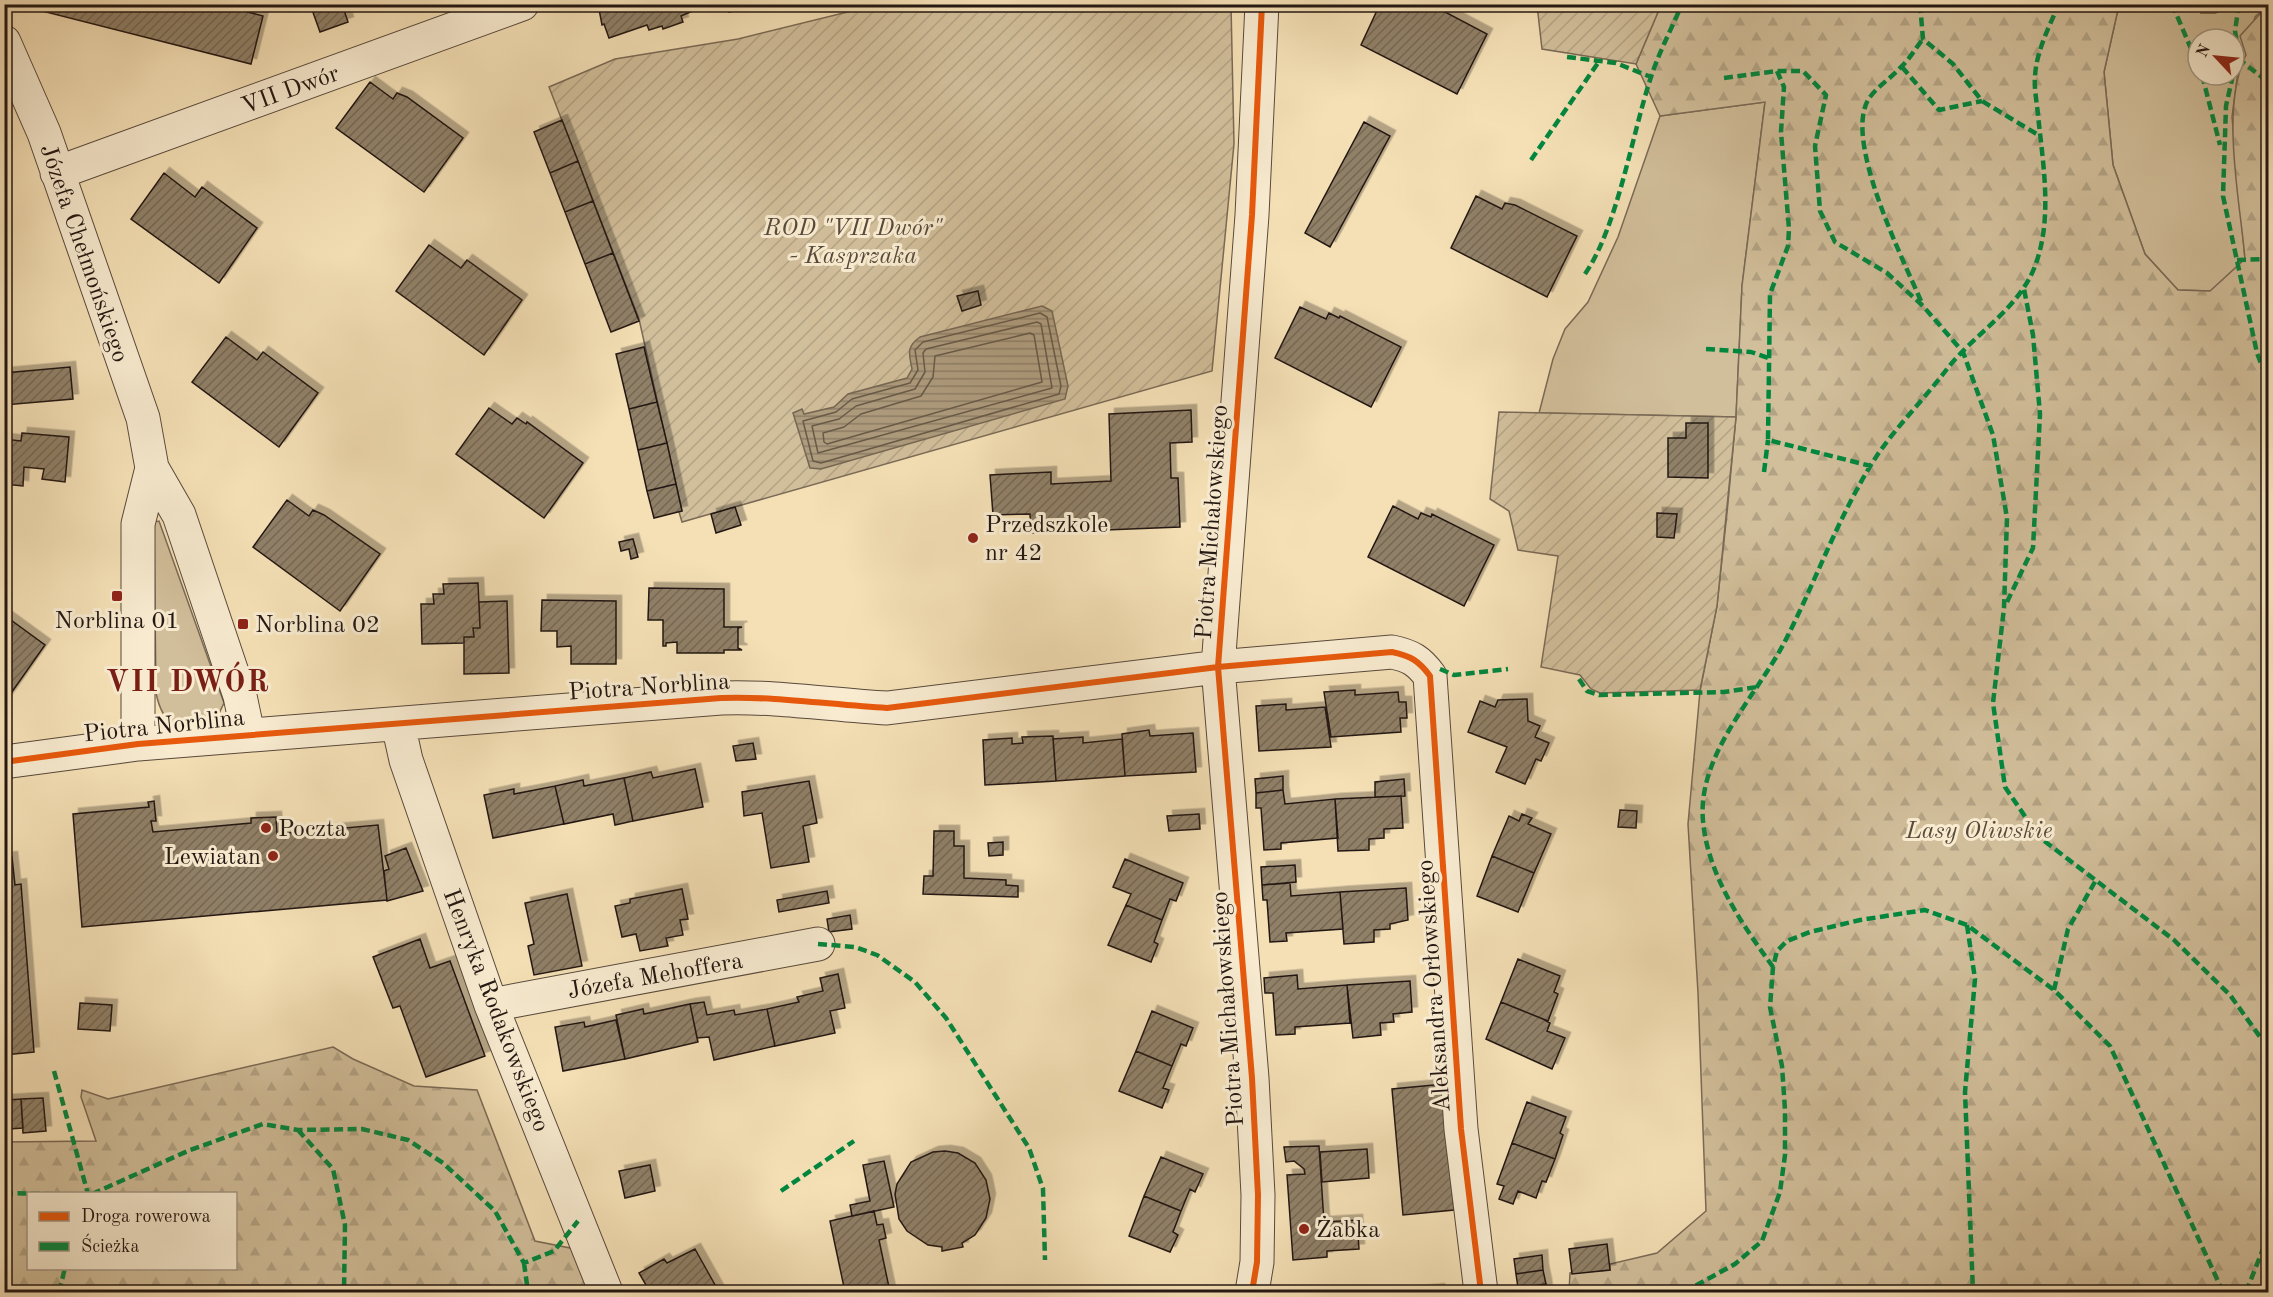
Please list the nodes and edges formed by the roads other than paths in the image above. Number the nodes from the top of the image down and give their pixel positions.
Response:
1 (522, 4) edge
2 (1262, 4) edge
3 (4, 42) edge
4 (17, 101) edge
5 (57, 173) junction
6 (152, 468) junction
7 (1218, 667) junction
8 (1430, 676) joint
9 (398, 724) junction
10 (248, 734) junction
11 (138, 744) junction
12 (4, 762) edge
13 (818, 944) dead end
14 (491, 1005) junction
15 (606, 1293) edge
16 (1252, 1293) edge
17 (1481, 1293) edge

1 - 5 street, VII Dwór
2 - 7 street, Piotra Michałowskiego
3 - 4 street, Józefa Chełmońskiego
4 - 5 street, Józefa Chełmońskiego
5 - 6 street, Józefa Chełmońskiego
6 - 10 street, Józefa Chełmońskiego
6 - 11 street, Józefa Chełmońskiego
7 - 8 street, Piotra Norblina
7 - 9 street, Piotra Norblina
7 - 16 street, Piotra Michałowskiego
8 - 17 street, Aleksandra Orłowskiego
9 - 10 street, Piotra Norblina
9 - 14 street, Henryka Rodakowskiego
10 - 11 street, Piotra Norblina
11 - 12 street, Piotra Norblina
13 - 14 street, Józefa Mehoffera
14 - 15 street, Henryka Rodakowskiego

